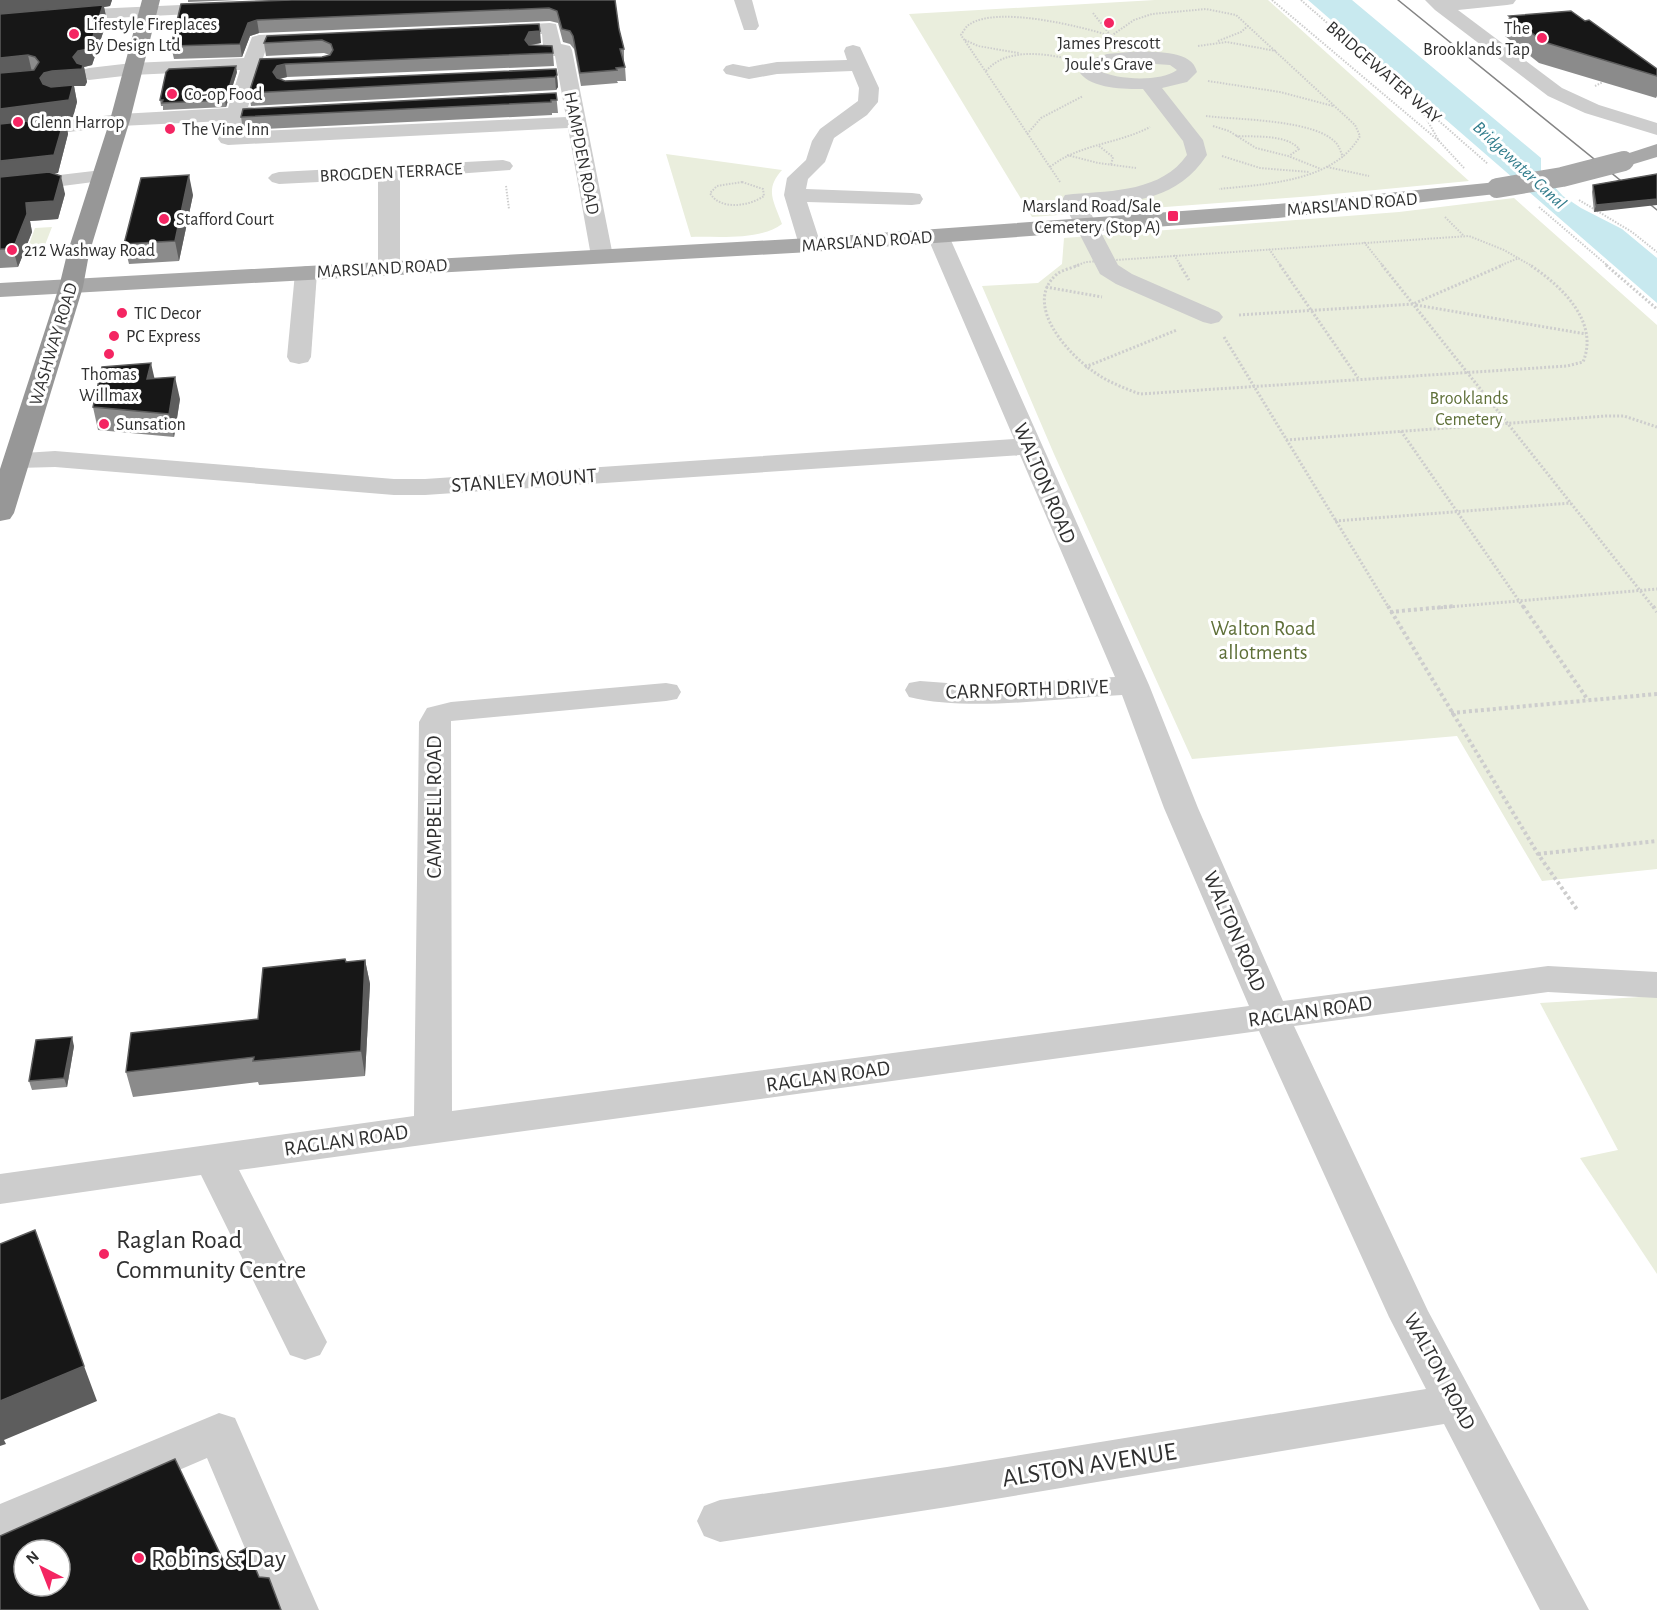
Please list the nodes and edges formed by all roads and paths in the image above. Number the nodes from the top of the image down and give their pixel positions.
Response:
1 (1272, 0) edge
2 (1301, 0) edge
3 (1508, 0) edge
4 (1437, 3) edge
5 (149, 6) edge
6 (241, 7) edge
7 (0, 23) edge
8 (1249, 25) junction
9 (479, 31) edge
10 (328, 38) edge
11 (964, 40) junction
12 (1208, 43) junction
13 (558, 50) junction
14 (1278, 51) junction
15 (519, 52) edge
16 (1026, 54) junction
17 (287, 63) edge
18 (252, 64) junction
19 (1179, 68) junction
20 (132, 69) junction
21 (986, 71) junction
22 (567, 73) junction
23 (1096, 73) junction
24 (89, 74) dead end
25 (544, 74) edge
26 (745, 74) dead end
27 (1148, 83) junction
28 (267, 86) edge
29 (244, 87) junction
30 (127, 91) junction
31 (103, 93) dead end
32 (571, 98) junction
33 (548, 99) edge
34 (1569, 99) junction
35 (1416, 100) junction
36 (1165, 103) junction
37 (1336, 107) junction
38 (270, 112) edge
39 (28, 114) edge
40 (234, 114) junction
41 (120, 120) junction
42 (1229, 120) junction
43 (577, 122) junction
44 (62, 127) junction
45 (1219, 127) junction
46 (1657, 129) edge
47 (1188, 133) junction
48 (0, 134) edge
49 (1027, 134) junction
50 (1236, 136) junction
51 (1438, 141) junction
52 (1098, 146) junction
53 (1657, 150) edge
54 (1067, 154) junction
55 (1624, 154) junction
56 (1288, 156) junction
57 (1343, 158) junction
58 (1111, 165) junction
59 (503, 166) dead end
60 (1050, 167) junction
61 (1491, 167) dead end
62 (1321, 169) junction
63 (389, 172) junction
64 (1313, 172) junction
65 (102, 176) junction
66 (279, 178) dead end
67 (1175, 178) junction
68 (9, 183) edge
69 (1218, 189) dead end
70 (1492, 189) junction
71 (795, 195) junction
72 (764, 196) joint
73 (916, 200) dead end
74 (1073, 200) junction
75 (1534, 203) dead end
76 (1583, 204) dead end
77 (1444, 215) dead end
78 (1088, 225) junction
79 (938, 236) junction
80 (1463, 236) junction
81 (1364, 242) junction
82 (810, 245) junction
83 (1269, 249) junction
84 (1657, 252) edge
85 (1174, 255) junction
86 (602, 256) junction
87 (1519, 258) junction
88 (1103, 260) junction
89 (389, 268) junction
90 (306, 273) junction
91 (71, 287) junction
92 (1046, 287) junction
93 (0, 290) edge
94 (1105, 297) dead end
95 (1413, 304) junction
96 (1657, 309) edge
97 (1313, 310) junction
98 (1211, 316) junction
99 (1586, 334) junction
100 (299, 357) dead end
101 (1085, 367) junction
102 (1467, 372) junction
103 (1359, 379) junction
104 (1254, 387) junction
105 (1508, 424) junction
106 (1657, 427) edge
107 (1401, 431) junction
108 (1286, 440) junction
109 (1031, 446) junction
110 (17, 460) junction
111 (1570, 503) junction
112 (1456, 511) junction
113 (0, 513) edge
114 (1335, 521) junction
115 (1657, 589) edge
116 (1640, 591) junction
117 (1519, 601) junction
118 (1390, 612) junction
119 (1657, 612) edge
120 (1134, 685) junction
121 (920, 690) dead end
122 (666, 692) dead end
123 (1657, 694) edge
124 (1587, 700) junction
125 (1452, 712) junction
126 (1657, 841) edge
127 (1538, 854) junction
128 (1578, 911) dead end
129 (1657, 985) edge
130 (1272, 1016) junction
131 (433, 1128) junction
132 (213, 1158) junction
133 (0, 1189) edge
134 (305, 1342) dead end
135 (1456, 1403) junction
136 (720, 1521) dead end
137 (0, 1526) edge
138 (295, 1610) edge
139 (1565, 1610) edge

1 - 51 path
2 - 35 path, BRIDGEWATER WAY
3 - 4 street
4 - 34 street
5 - 6 street
5 - 7 street
5 - 20 highway, WASHWAY ROAD
8 - 11 path
8 - 12 path
8 - 14 path
9 - 13 street, HAMPDEN ROAD
10 - 18 street
11 - 16 path
11 - 21 path
12 - 14 path
12 - 19 path
13 - 15 street
13 - 22 street, HAMPDEN ROAD
14 - 37 path
16 - 21 path
16 - 23 path
17 - 18 street
18 - 20 street
18 - 29 street
19 - 23 street
19 - 27 street
19 - 37 path
20 - 24 street
20 - 30 highway, WASHWAY ROAD
21 - 49 path
22 - 25 street
22 - 32 street, HAMPDEN ROAD
23 - 27 street
23 - 49 path
26 - 71 street
27 - 36 street
28 - 29 street
29 - 40 street
30 - 31 street
30 - 41 highway, WASHWAY ROAD
32 - 33 street
32 - 43 street, HAMPDEN ROAD
34 - 46 street
34 - 55 street
35 - 51 path
35 - 61 path, BRIDGEWATER WAY
36 - 42 path
36 - 47 street
36 - 52 path
37 - 57 path
38 - 40 street
39 - 44 street
40 - 41 street
40 - 43 street
41 - 44 street
41 - 65 highway, WASHWAY ROAD
42 - 45 path
42 - 57 path
43 - 86 street, HAMPDEN ROAD
44 - 48 street
45 - 47 path
45 - 50 path
47 - 64 path
47 - 67 street
49 - 60 path
50 - 56 path
50 - 56 path
51 - 70 path
52 - 54 path
52 - 58 path
53 - 55 main road, MARSLAND ROAD
54 - 58 path
54 - 60 path
55 - 70 main road, MARSLAND ROAD, bridge
56 - 62 path
57 - 62 path
58 - 67 path
59 - 63 street, BROGDEN TERRACE
60 - 74 path
62 - 64 path
63 - 66 street, BROGDEN TERRACE
63 - 89 street
64 - 69 path
65 - 68 street
65 - 91 highway, WASHWAY ROAD
67 - 74 street
70 - 78 main road, MARSLAND ROAD
71 - 73 street
71 - 82 street
72 - 72 path
74 - 78 street
75 - 96 path
76 - 84 path
77 - 80 path
78 - 79 main road, MARSLAND ROAD
78 - 88 street
79 - 82 main road, MARSLAND ROAD
79 - 109 street, WALTON ROAD
80 - 81 path
80 - 87 path
81 - 83 path
81 - 95 path
82 - 86 main road, MARSLAND ROAD
83 - 85 path
83 - 97 path
85 - 88 path
85 - 98 path
86 - 89 main road, MARSLAND ROAD
87 - 95 path
87 - 99 path
88 - 92 path
88 - 98 street
89 - 90 main road, MARSLAND ROAD
90 - 91 main road, MARSLAND ROAD
90 - 100 street
91 - 93 main road, MARSLAND ROAD
91 - 110 highway, WASHWAY ROAD
92 - 94 path
92 - 101 path
95 - 97 path
95 - 99 path
95 - 102 path
97 - 98 path
97 - 103 path
98 - 101 path
98 - 104 path
99 - 102 path
101 - 104 path
102 - 103 path
102 - 105 path
103 - 104 path
104 - 108 path
105 - 106 path
105 - 107 path
105 - 111 path
107 - 108 path
107 - 112 path
108 - 114 path
109 - 110 street, STANLEY MOUNT
109 - 120 street, WALTON ROAD
110 - 113 highway, WASHWAY ROAD
111 - 112 path
111 - 116 path
112 - 114 path
112 - 117 path
114 - 118 path
115 - 116 path
116 - 117 path
116 - 119 path
117 - 118 path
117 - 124 path
118 - 125 path
120 - 121 street, CARNFORTH DRIVE
120 - 130 street, WALTON ROAD
122 - 131 street, CAMPBELL ROAD
123 - 124 path
124 - 125 path
125 - 127 path
126 - 127 path
127 - 128 path
129 - 130 street, RAGLAN ROAD
130 - 131 street, RAGLAN ROAD
130 - 135 street, WALTON ROAD
131 - 132 street, RAGLAN ROAD
132 - 133 street, RAGLAN ROAD
132 - 134 street
135 - 136 street, ALSTON AVENUE
135 - 139 street, WALTON ROAD
137 - 138 street

